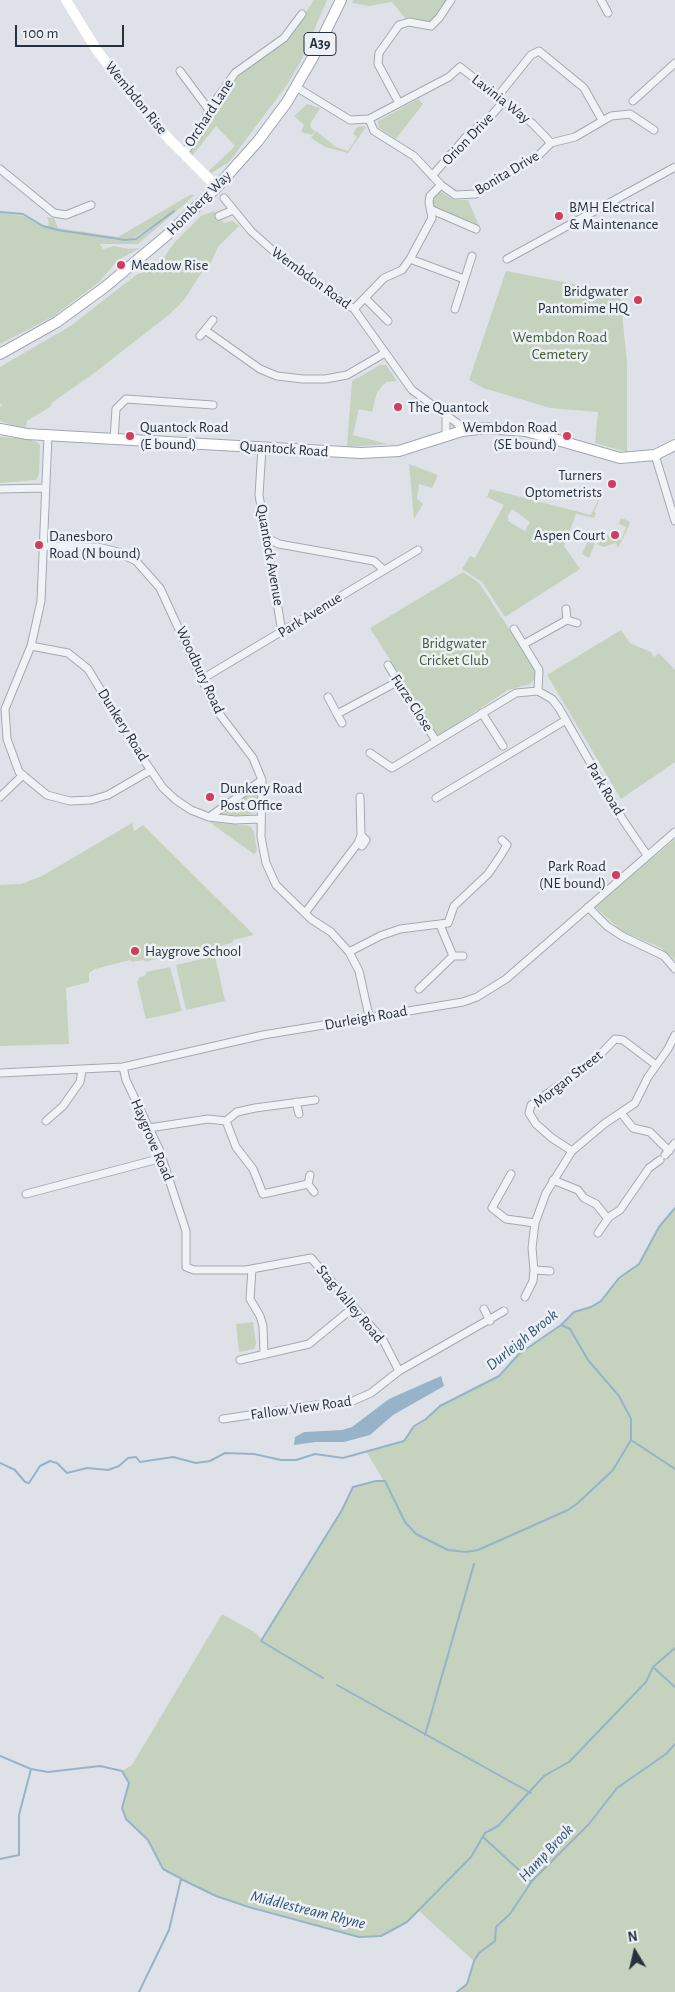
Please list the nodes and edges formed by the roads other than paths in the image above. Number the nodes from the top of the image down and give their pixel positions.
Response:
1 (66, 0) edge
2 (341, 0) edge
3 (451, 0) edge
4 (600, 0) edge
5 (608, 13) dead end
6 (302, 14) dead end
7 (675, 63) edge
8 (180, 72) dead end
9 (296, 87) junction
10 (498, 96) junction
11 (504, 101) junction
12 (633, 101) dead end
13 (399, 104) junction
14 (209, 110) junction
15 (369, 119) junction
16 (602, 120) junction
17 (654, 130) dead end
18 (550, 143) junction
19 (183, 154) junction
20 (675, 167) edge
21 (0, 169) edge
22 (432, 176) junction
23 (441, 185) junction
24 (217, 187) junction
25 (224, 198) dead end
26 (91, 205) dead end
27 (233, 210) junction
28 (432, 210) junction
29 (219, 216) dead end
30 (476, 229) dead end
31 (472, 256) dead end
32 (410, 259) junction
33 (507, 259) dead end
34 (464, 279) junction
35 (365, 298) junction
36 (354, 309) junction
37 (454, 309) dead end
38 (214, 320) dead end
39 (388, 321) dead end
40 (205, 330) junction
41 (200, 336) dead end
42 (1, 353) edge
43 (385, 353) junction
44 (213, 405) dead end
45 (446, 415) junction
46 (0, 429) edge
47 (462, 431) junction
48 (48, 434) junction
49 (446, 435) junction
50 (114, 439) junction
51 (675, 445) edge
52 (262, 448) junction
53 (655, 455) junction
54 (45, 488) junction
55 (0, 490) edge
56 (675, 521) edge
57 (265, 537) junction
58 (44, 546) junction
59 (418, 550) dead end
60 (384, 570) junction
61 (566, 609) dead end
62 (567, 620) junction
63 (576, 623) dead end
64 (514, 629) dead end
65 (282, 632) junction
66 (524, 644) junction
67 (31, 646) junction
68 (388, 666) dead end
69 (202, 679) junction
70 (397, 682) junction
71 (538, 691) junction
72 (328, 697) dead end
73 (337, 714) junction
74 (482, 714) junction
75 (566, 720) junction
76 (342, 723) dead end
77 (436, 741) junction
78 (502, 746) dead end
79 (370, 753) dead end
80 (151, 770) junction
81 (23, 775) junction
82 (262, 780) junction
83 (0, 797) edge
84 (361, 797) dead end
85 (436, 798) dead end
86 (209, 817) junction
87 (260, 819) junction
88 (675, 832) edge
89 (361, 835) junction
90 (502, 840) dead end
91 (362, 846) dead end
92 (647, 855) junction
93 (588, 907) junction
94 (306, 913) junction
95 (440, 925) junction
96 (349, 952) junction
97 (453, 956) junction
98 (463, 956) dead end
99 (675, 969) edge
100 (419, 990) dead end
101 (369, 1016) junction
102 (675, 1035) edge
103 (656, 1064) junction
104 (123, 1067) junction
105 (82, 1070) junction
106 (0, 1073) edge
107 (316, 1100) dead end
108 (296, 1102) junction
109 (621, 1113) junction
110 (299, 1114) dead end
111 (46, 1121) dead end
112 (226, 1121) junction
113 (149, 1128) junction
114 (675, 1144) edge
115 (572, 1151) junction
116 (664, 1155) junction
117 (162, 1158) junction
118 (511, 1174) dead end
119 (310, 1175) dead end
120 (554, 1180) junction
121 (308, 1184) junction
122 (314, 1192) dead end
123 (26, 1194) dead end
124 (262, 1194) junction
125 (265, 1203) dead end
126 (492, 1208) junction
127 (485, 1215) dead end
128 (608, 1219) junction
129 (534, 1223) junction
130 (598, 1233) dead end
131 (186, 1266) joint
132 (252, 1268) junction
133 (534, 1270) junction
134 (550, 1271) dead end
135 (526, 1297) dead end
136 (354, 1307) junction
137 (484, 1309) dead end
138 (504, 1311) dead end
139 (490, 1321) junction
140 (264, 1355) junction
141 (240, 1360) dead end
142 (399, 1371) junction
143 (224, 1419) dead end

1 - 19 main road, Wembdon Rise
2 - 9 main road, Homberg Way / A39
3 - 13 street
4 - 5 street
6 - 14 street, Orchard Lane
7 - 12 street
8 - 14 street
9 - 15 street
9 - 24 main road, Homberg Way / A39
10 - 11 street, Lavinia Way
10 - 13 street, Lavinia Way
10 - 16 street
11 - 18 street, Lavinia Way
11 - 22 street, Orion Drive
13 - 15 street, Lavinia Way
14 - 19 street, Orchard Lane
15 - 22 street, Bonita Drive
16 - 17 street, Bonita Drive
16 - 18 street, Bonita Drive
18 - 23 street, Bonita Drive
19 - 24 main road, Wembdon Rise
20 - 33 street
21 - 26 street
22 - 23 street, Bonita Drive
23 - 28 street
24 - 42 main road, Homberg Way / A39
25 - 27 street, Wembdon Road
27 - 29 street
27 - 36 street, Wembdon Road
28 - 30 street
28 - 32 street
31 - 34 street
32 - 34 street
32 - 35 street
34 - 37 street
35 - 36 street
35 - 39 street
36 - 43 street, Wembdon Road
38 - 40 street
40 - 41 street
40 - 43 street
43 - 45 street, Wembdon Road
44 - 50 street
45 - 47 street, Wembdon Road
45 - 49 street
46 - 48 main road, Quantock Road
47 - 49 main road
47 - 53 main road
48 - 50 main road, Quantock Road
48 - 54 street
49 - 52 main road, Quantock Road
50 - 52 main road, Quantock Road
51 - 53 main road
52 - 57 street, Quantock Avenue
53 - 56 street
54 - 55 street
54 - 58 street
57 - 60 street
57 - 65 street, Quantock Avenue
58 - 67 street
58 - 69 street, Woodbury Road
59 - 60 street, Park Avenue
60 - 65 street, Park Avenue
61 - 62 street
62 - 63 street
62 - 66 street
64 - 66 street
65 - 69 street, Park Avenue
66 - 71 street
67 - 80 street, Dunkery Road
67 - 81 street
68 - 70 street, Furze Close
69 - 82 street, Woodbury Road
70 - 73 street
70 - 77 street, Furze Close
71 - 74 street, Furze Close
71 - 75 street, Park Road
72 - 73 street
73 - 76 street
74 - 77 street, Furze Close
74 - 78 street
75 - 85 street
75 - 92 street, Park Road
77 - 79 street, Furze Close
80 - 81 street
80 - 86 street, Dunkery Road
81 - 83 street
82 - 86 street
82 - 87 street, Woodbury Road
84 - 89 street
86 - 87 street, Dunkery Road
87 - 94 street, Woodbury Road
88 - 92 street, Durleigh Road
89 - 91 street
89 - 94 street
90 - 95 street
92 - 93 street, Durleigh Road
93 - 99 street
93 - 101 street, Durleigh Road
94 - 96 street, Woodbury Road
95 - 96 street
95 - 97 street
96 - 101 street, Woodbury Road
97 - 98 street
97 - 100 street
101 - 104 street, Durleigh Road
102 - 103 street
103 - 109 street
103 - 115 street, Morgan Street
104 - 105 street, Durleigh Road
104 - 113 street, Haygrove Road
105 - 106 street, Durleigh Road
105 - 111 street
107 - 108 street
108 - 110 street
108 - 112 street
109 - 115 street
109 - 116 street
112 - 113 street
112 - 124 street
113 - 117 street, Haygrove Road
114 - 116 street
115 - 120 street
116 - 128 street
117 - 123 street
117 - 131 street, Haygrove Road
118 - 126 street
119 - 121 street
120 - 128 street
120 - 129 street
121 - 122 street
121 - 124 street
124 - 125 street
126 - 127 street
126 - 129 street
128 - 130 street
129 - 133 street
131 - 132 street, Stag Valley Road
132 - 136 street, Stag Valley Road
132 - 140 street
133 - 134 street
133 - 135 street
136 - 140 street
136 - 142 street, Stag Valley Road
137 - 139 street
138 - 139 street
139 - 142 street
140 - 141 street
142 - 143 street, Fallow View Road

